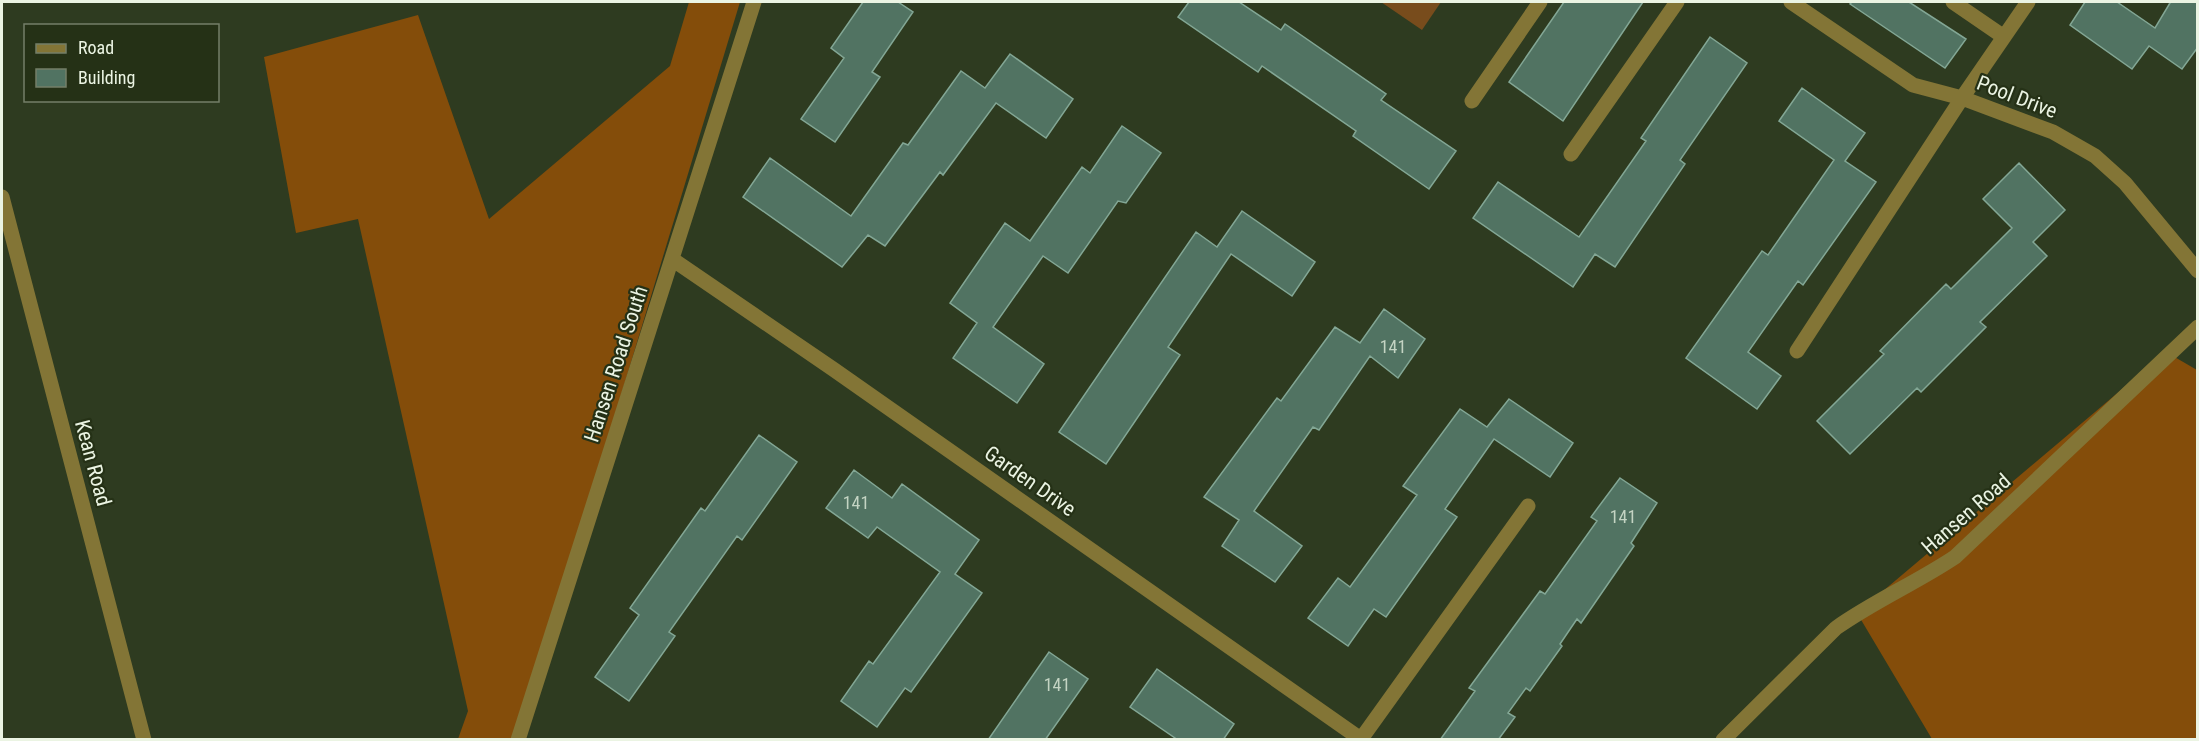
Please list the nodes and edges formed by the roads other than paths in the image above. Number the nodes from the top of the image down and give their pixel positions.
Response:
1 (754, 2) edge
2 (1540, 2) edge
3 (1677, 2) edge
4 (1791, 2) edge
5 (1953, 2) edge
6 (2028, 2) edge
7 (2004, 37) junction
8 (1962, 98) junction
9 (1472, 101) dead end
10 (1571, 154) dead end
11 (2, 197) edge
12 (672, 259) junction
13 (2198, 271) edge
14 (2198, 327) edge
15 (1797, 351) dead end
16 (1528, 506) dead end
17 (1361, 739) edge
18 (144, 740) edge
19 (518, 740) edge
20 (1723, 740) edge

1 - 12 street, Hansen Road South
2 - 9 street
3 - 10 street
4 - 8 street, Pool Drive
5 - 7 street
6 - 7 street
7 - 8 street
8 - 13 street, Pool Drive
8 - 15 street
11 - 18 street, Kean Road
12 - 17 street, Garden Drive
12 - 19 street, Hansen Road South
14 - 20 street, Hansen Road
16 - 17 street

